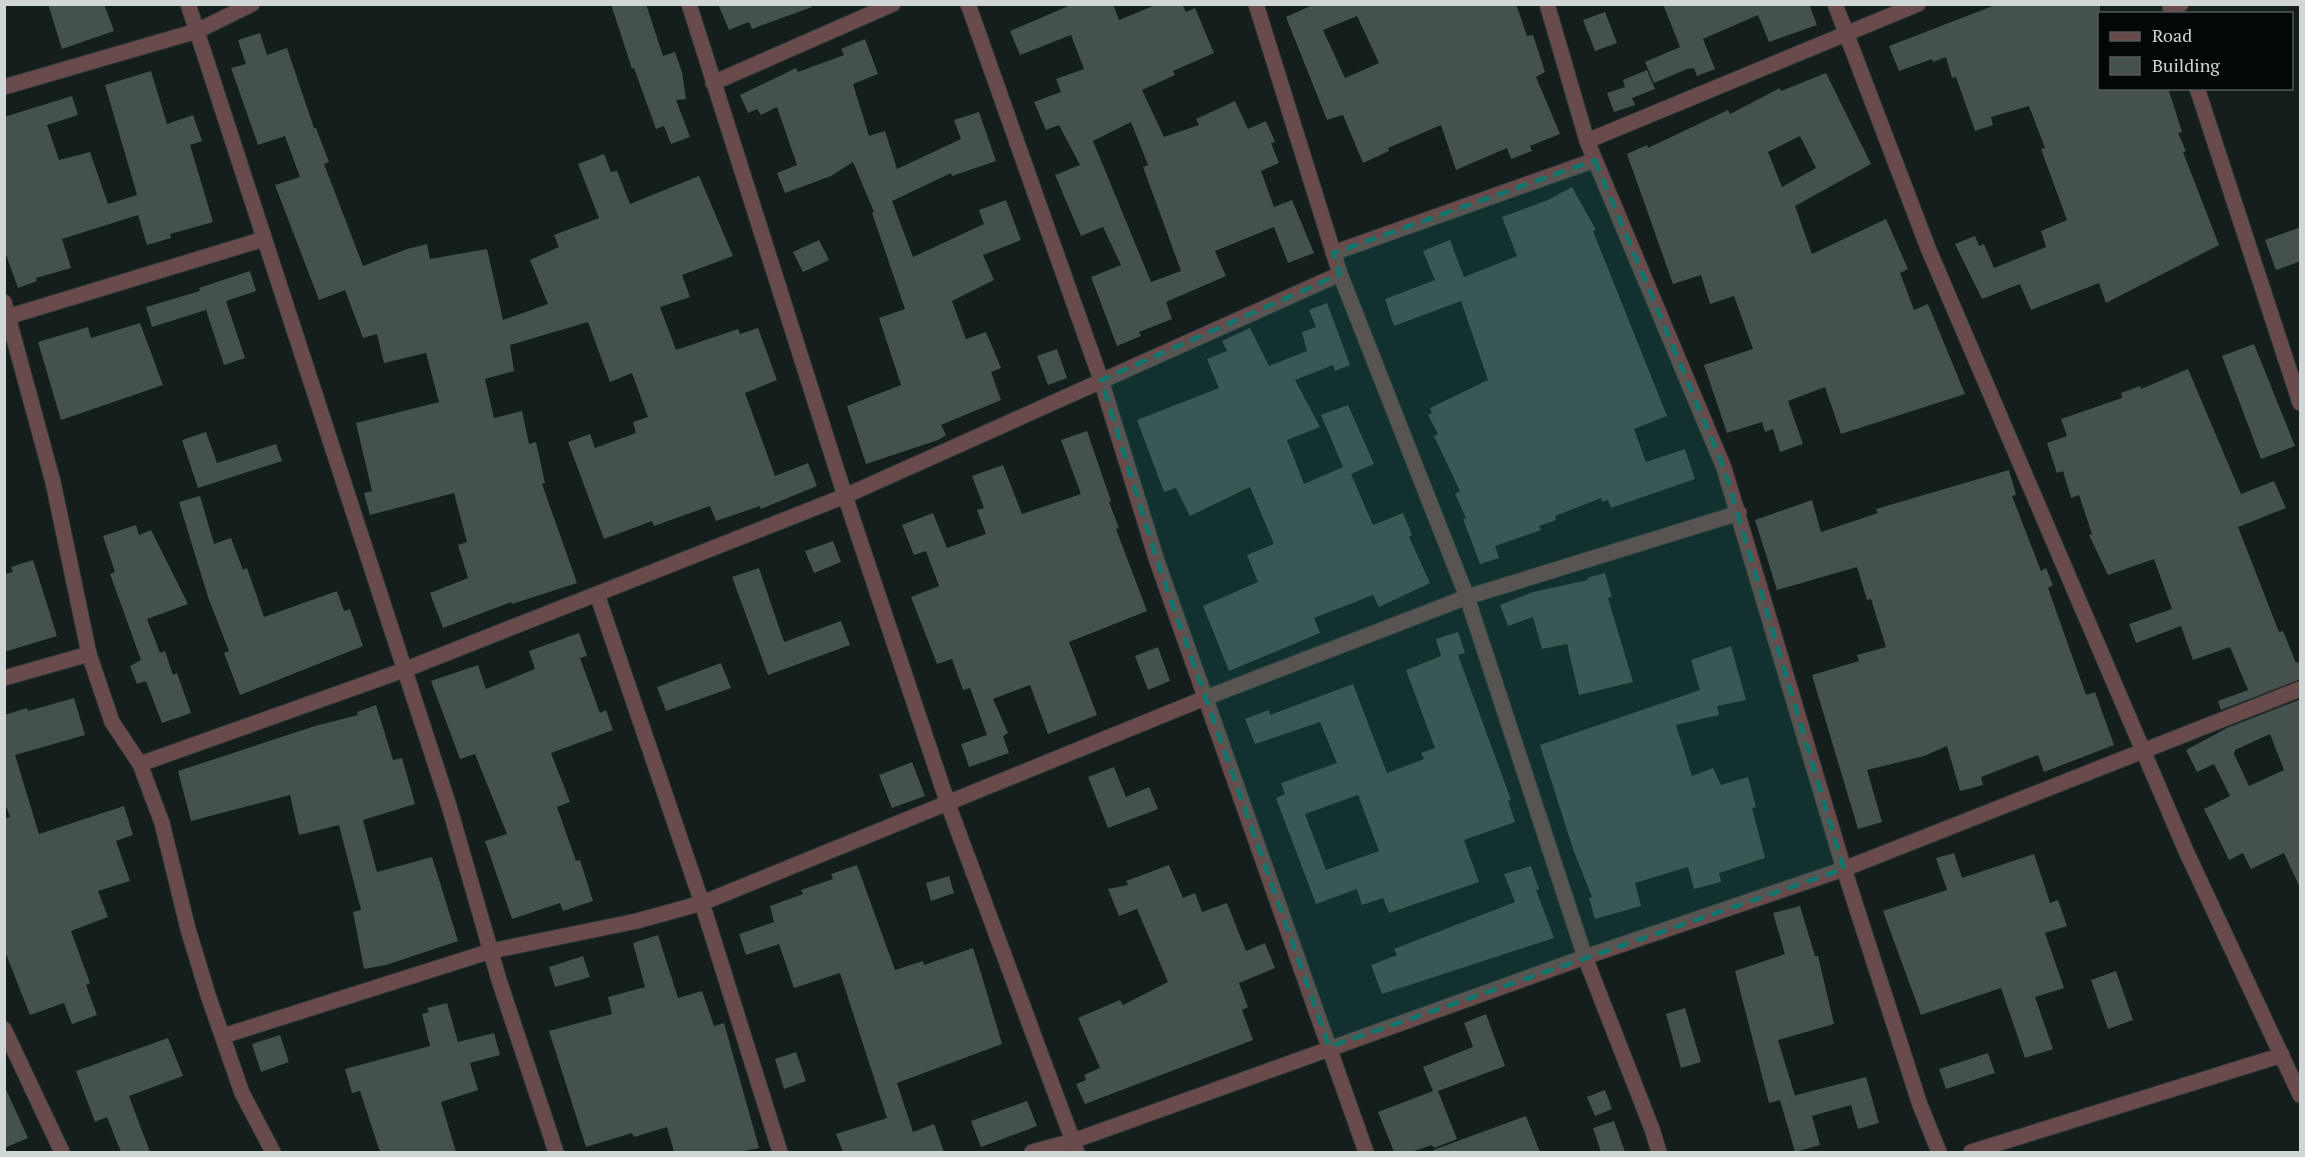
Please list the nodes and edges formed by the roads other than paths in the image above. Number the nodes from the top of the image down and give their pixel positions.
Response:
1 (188, 4) edge
2 (252, 4) edge
3 (689, 4) edge
4 (893, 4) edge
5 (968, 4) edge
6 (1256, 4) edge
7 (1547, 4) edge
8 (1835, 4) edge
9 (1918, 4) edge
10 (197, 31) junction
11 (1846, 35) junction
12 (713, 84) junction
13 (4, 87) edge
14 (2198, 90) edge
15 (1587, 141) junction
16 (1595, 160) junction
17 (264, 239) junction
18 (1333, 253) junction
19 (1340, 274) junction
20 (6, 312) edge
21 (1101, 380) junction
22 (2301, 403) edge
23 (845, 496) junction
24 (1738, 513) junction
25 (597, 594) junction
26 (1467, 597) junction
27 (89, 654) junction
28 (404, 670) junction
29 (4, 678) edge
30 (2301, 689) edge
31 (1205, 698) junction
32 (2144, 752) junction
33 (140, 764) junction
34 (948, 804) junction
35 (1844, 869) junction
36 (702, 903) junction
37 (491, 951) junction
38 (1586, 957) junction
39 (4, 1029) edge
40 (223, 1036) junction
41 (1329, 1047) junction
42 (2282, 1055) junction
43 (2301, 1095) edge
44 (1075, 1147) edge
45 (62, 1152) edge
46 (273, 1152) edge
47 (556, 1152) edge
48 (780, 1152) edge
49 (1032, 1152) edge
50 (1366, 1152) edge
51 (1659, 1152) edge
52 (1939, 1152) edge
53 (1971, 1152) edge

1 - 10 street
2 - 10 street
3 - 12 street
4 - 12 street
5 - 21 street
6 - 18 street
7 - 15 street
8 - 11 street
9 - 11 street
10 - 13 street
10 - 17 street
11 - 15 street
11 - 32 street
12 - 23 street
14 - 22 street
15 - 16 street
16 - 18 street
16 - 24 street
17 - 20 street
17 - 28 street
18 - 19 street
19 - 21 street
19 - 26 street
20 - 27 street
21 - 23 street
21 - 31 street
23 - 25 street
23 - 34 street
24 - 26 street
24 - 35 street
25 - 28 street
25 - 36 street
26 - 31 street
26 - 38 street
27 - 29 street
27 - 33 street
28 - 33 street
28 - 37 street
30 - 32 street
31 - 34 street
31 - 41 street
32 - 35 street
32 - 42 street
33 - 40 street
34 - 36 street
34 - 44 street
35 - 38 street
35 - 52 street
36 - 37 street
36 - 48 street
37 - 40 street
37 - 47 street
38 - 41 street
38 - 51 street
39 - 45 street
40 - 46 street
41 - 44 street
41 - 50 street
42 - 43 street
42 - 53 street
44 - 49 street

